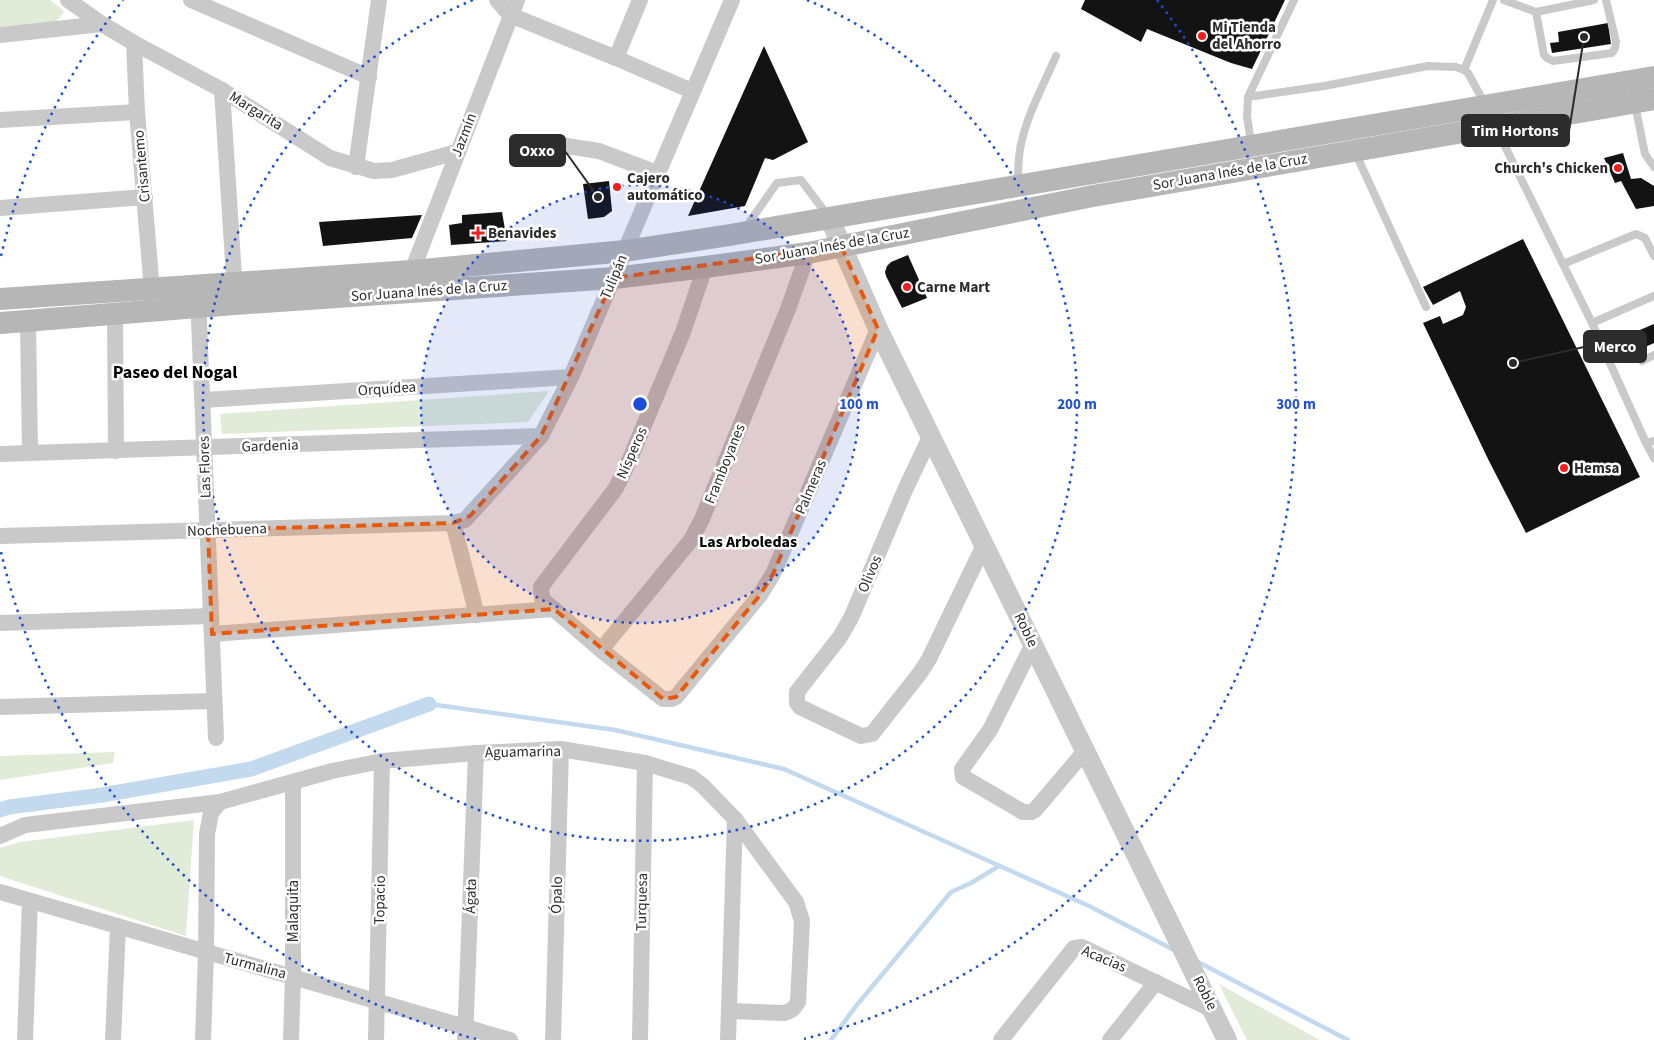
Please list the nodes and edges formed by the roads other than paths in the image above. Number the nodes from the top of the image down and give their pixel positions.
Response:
1 (68, 0) edge
2 (191, 0) edge
3 (380, 0) edge
4 (497, 0) edge
5 (516, 0) edge
6 (640, 0) edge
7 (732, 0) edge
8 (1294, 0) edge
9 (1493, 0) edge
10 (1504, 0) edge
11 (1594, 0) edge
12 (1606, 0) edge
13 (1536, 12) junction
14 (510, 15) junction
15 (102, 24) junction
16 (0, 35) edge
17 (134, 43) junction
18 (1056, 56) dead end
19 (616, 58) junction
20 (1464, 70) junction
21 (1654, 77) edge
22 (369, 78) junction
23 (222, 90) junction
24 (692, 91) junction
25 (1248, 97) junction
26 (1644, 100) edge
27 (1486, 106) junction
28 (137, 112) junction
29 (0, 120) edge
30 (1496, 126) junction
31 (1351, 129) junction
32 (560, 145) dead end
33 (1251, 146) junction
34 (1355, 151) junction
35 (457, 152) junction
36 (356, 166) junction
37 (1654, 167) edge
38 (657, 174) junction
39 (1018, 185) junction
40 (145, 197) junction
41 (0, 208) edge
42 (829, 217) junction
43 (742, 233) junction
44 (841, 246) junction
45 (625, 251) junction
46 (808, 253) junction
47 (1654, 256) edge
48 (494, 264) junction
49 (1563, 264) junction
50 (705, 267) junction
51 (412, 271) junction
52 (614, 278) junction
53 (496, 286) junction
54 (152, 290) junction
55 (235, 293) junction
56 (198, 296) junction
57 (1654, 296) edge
58 (0, 299) edge
59 (1426, 307) dead end
60 (115, 313) junction
61 (28, 321) junction
62 (0, 322) edge
63 (1592, 323) junction
64 (878, 329) junction
65 (1654, 355) edge
66 (1642, 360) dead end
67 (571, 377) junction
68 (203, 400) junction
69 (931, 435) junction
70 (541, 436) junction
71 (1650, 442) edge
72 (204, 448) junction
73 (116, 451) junction
74 (30, 453) junction
75 (0, 454) edge
76 (1654, 458) edge
77 (453, 523) junction
78 (208, 530) junction
79 (0, 536) edge
80 (984, 543) junction
81 (554, 609) junction
82 (477, 615) junction
83 (211, 616) junction
84 (0, 623) edge
85 (212, 634) junction
86 (1033, 644) junction
87 (601, 650) junction
88 (214, 701) junction
89 (0, 707) edge
90 (216, 738) dead end
91 (561, 750) junction
92 (1085, 751) junction
93 (476, 753) junction
94 (382, 761) junction
95 (645, 763) junction
96 (293, 782) junction
97 (220, 802) junction
98 (735, 819) junction
99 (0, 836) edge
100 (0, 892) edge
101 (30, 902) junction
102 (118, 926) junction
103 (206, 953) junction
104 (293, 976) junction
105 (1156, 982) junction
106 (378, 1002) junction
107 (1213, 1010) junction
108 (730, 1011) junction
109 (465, 1033) edge
110 (25, 1040) edge
111 (114, 1040) edge
112 (203, 1040) edge
113 (291, 1040) edge
114 (376, 1040) edge
115 (510, 1040) edge
116 (553, 1040) edge
117 (640, 1040) edge
118 (728, 1040) edge
119 (1001, 1040) edge
120 (1110, 1040) edge
121 (1228, 1040) edge

1 - 15 street, Margarita
2 - 22 street
3 - 22 street
4 - 14 street
5 - 14 street, Jazmín
6 - 19 street
7 - 24 street, Tulipán
8 - 25 lane
9 - 20 lane
10 - 13 lane
11 - 13 lane
12 - 13 lane
14 - 19 street
14 - 35 street, Jazmín
15 - 16 street
15 - 17 street, Margarita
17 - 23 street, Margarita
17 - 28 street, Crisantemo
18 - 39 lane
19 - 24 street
20 - 25 lane
20 - 27 lane
21 - 27 main road, Sor Juana Inés de la Cruz
22 - 36 street
23 - 36 street, Margarita
23 - 55 street
24 - 38 street, Tulipán
25 - 33 lane
26 - 30 main road, Sor Juana Inés de la Cruz
26 - 37 lane
27 - 31 main road, Sor Juana Inés de la Cruz
28 - 29 street
28 - 40 street, Crisantemo
30 - 34 main road, Sor Juana Inés de la Cruz
30 - 49 lane
31 - 33 main road, Sor Juana Inés de la Cruz
31 - 34 main road
32 - 38 street
33 - 39 main road, Sor Juana Inés de la Cruz
34 - 44 main road, Sor Juana Inés de la Cruz
34 - 59 lane
35 - 36 street, Margarita
35 - 51 street, Jazmín
38 - 45 street, Tulipán
39 - 42 main road, Sor Juana Inés de la Cruz
40 - 41 street
40 - 54 street, Crisantemo
42 - 43 main road, Sor Juana Inés de la Cruz
42 - 43 lane
42 - 44 street, Roble
43 - 45 main road, Sor Juana Inés de la Cruz
44 - 46 main road, Sor Juana Inés de la Cruz
44 - 64 street, Roble
45 - 48 main road, Sor Juana Inés de la Cruz
45 - 52 street, Tulipán
46 - 50 main road, Sor Juana Inés de la Cruz
46 - 87 street, Framboyanes
47 - 49 lane
48 - 51 main road, Sor Juana Inés de la Cruz
48 - 53 main road
49 - 63 lane
50 - 52 main road, Sor Juana Inés de la Cruz
50 - 81 street, Nísperos
51 - 55 main road, Sor Juana Inés de la Cruz
52 - 53 main road, Sor Juana Inés de la Cruz
52 - 67 street, Tulipán
53 - 55 main road, Sor Juana Inés de la Cruz
54 - 56 main road, Sor Juana Inés de la Cruz
54 - 58 main road, Sor Juana Inés de la Cruz
55 - 56 main road, Sor Juana Inés de la Cruz
56 - 60 main road, Sor Juana Inés de la Cruz
56 - 68 street, Las Flores
57 - 63 lane
60 - 61 main road, Sor Juana Inés de la Cruz
60 - 73 street
61 - 62 main road, Sor Juana Inés de la Cruz
61 - 74 street
63 - 71 lane
64 - 69 street, Roble
64 - 87 street, Palmeras
65 - 66 lane
67 - 68 street, Orquídea
67 - 70 street, Tulipán
68 - 72 street, Las Flores
69 - 80 street, Roble
69 - 80 street, Olivos
70 - 72 street, Gardenia
70 - 77 street, Tulipán
71 - 76 lane
72 - 73 street, Gardenia
72 - 78 street, Las Flores
73 - 74 street, Gardenia
74 - 75 street, Gardenia
77 - 78 street, Nochebuena
77 - 82 street
78 - 79 street, Nochebuena
78 - 83 street, Las Flores
80 - 86 street, Roble
81 - 82 street
81 - 87 street
82 - 85 street
83 - 84 street
83 - 85 street, Las Flores
85 - 88 street, Las Flores
86 - 92 street, Roble
86 - 92 street
88 - 89 street
88 - 90 street, Las Flores
91 - 93 street, Aguamarina
91 - 95 street, Aguamarina
91 - 116 street, Ópalo
92 - 107 street, Roble
93 - 94 street, Aguamarina
93 - 109 street, Ágata
94 - 96 street, Aguamarina
94 - 106 street, Topacio
95 - 98 street, Aguamarina
95 - 117 street, Turquesa
96 - 97 street, Aguamarina
96 - 104 street, Malaquita
97 - 99 street, Aguamarina
97 - 103 street
98 - 108 street
98 - 108 street, Aguamarina
100 - 101 street, Turmalina
101 - 102 street, Turmalina
101 - 110 street
102 - 103 street, Turmalina
102 - 111 street
103 - 104 street, Turmalina
103 - 112 street
104 - 106 street, Turmalina
104 - 113 street, Malaquita
105 - 107 street, Acacias
105 - 119 street, Acacias
105 - 120 street
106 - 109 street, Turmalina
106 - 114 street, Topacio
107 - 121 street, Roble
108 - 118 street
109 - 115 street, Turmalina

